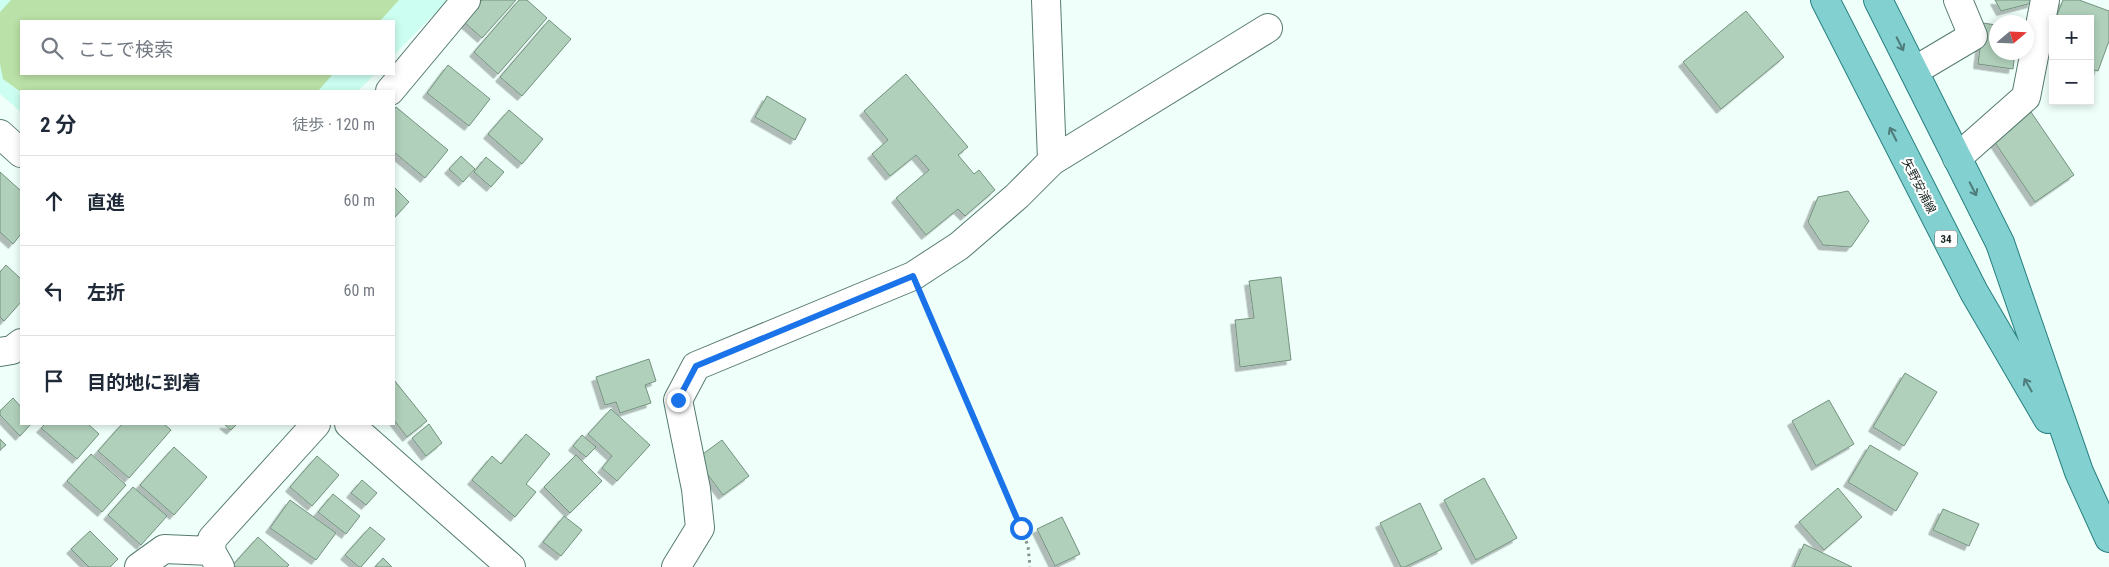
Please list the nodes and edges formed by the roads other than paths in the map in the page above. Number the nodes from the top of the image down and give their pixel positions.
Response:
1 (466, 0) edge
2 (1046, 0) edge
3 (1825, 0) edge
4 (1878, 0) edge
5 (1958, 0) edge
6 (2045, 0) edge
7 (1268, 28) dead end
8 (1914, 72) junction
9 (391, 90) edge
10 (1957, 158) junction
11 (1052, 161) junction
12 (20, 344) edge
13 (0, 352) edge
14 (315, 425) edge
15 (349, 425) edge
16 (2079, 472) junction
17 (2109, 538) edge
18 (216, 559) edge
19 (138, 567) edge
20 (511, 567) edge
21 (676, 567) edge

1 - 9 street
2 - 11 street
16 -> 3 main road, 矢野安浦線 / 34
4 -> 8 main road, 矢野安浦線 / 34
5 - 8 street
6 - 10 street
7 - 11 street
8 - 10 main road, 矢野安浦線 / 34
10 -> 16 main road, 矢野安浦線 / 34
11 - 21 street
12 - 13 street
14 - 18 street
15 - 20 street
16 - 17 main road, 矢野安浦線 / 34
18 - 19 street

